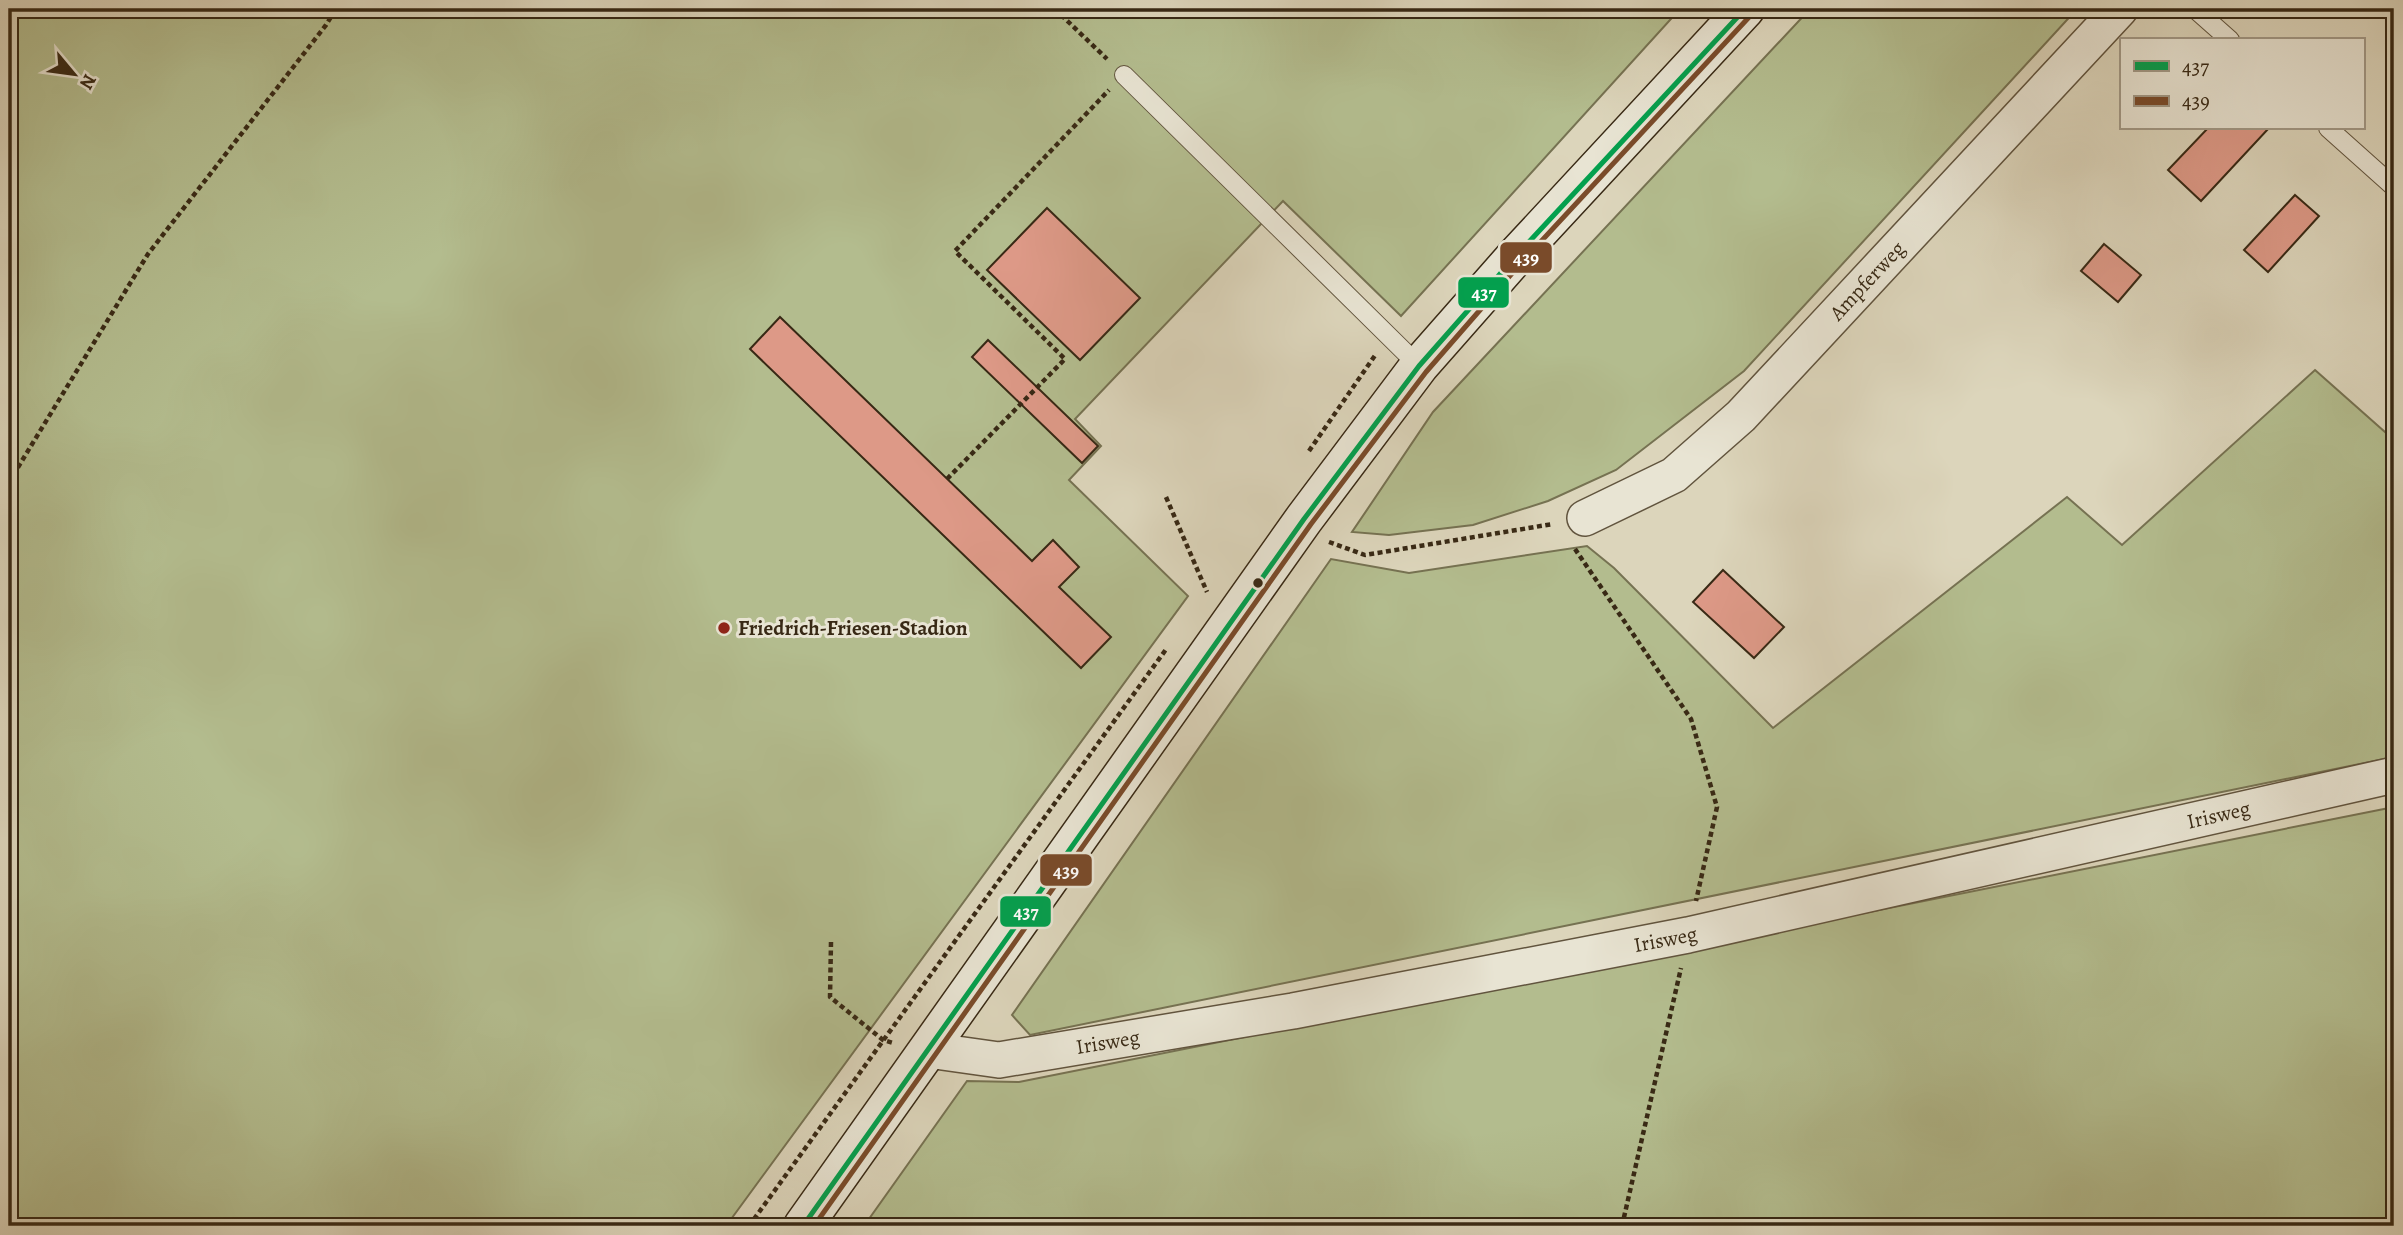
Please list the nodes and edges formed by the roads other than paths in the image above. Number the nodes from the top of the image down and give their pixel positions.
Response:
1 (1745, 9) edge
2 (2120, 9) edge
3 (2195, 9) edge
4 (2228, 38) edge
5 (1124, 75) road end
6 (2330, 130) edge
7 (2394, 187) edge
8 (1419, 366) junction
9 (1579, 532) road end
10 (2394, 775) edge
11 (928, 1050) junction
12 (803, 1226) edge

1 - 8 main road
2 - 9 street, Ampferweg
3 - 4 lane
5 - 8 lane
6 - 7 lane
8 - 11 main road
10 - 11 street, Irisweg
11 - 12 main road

